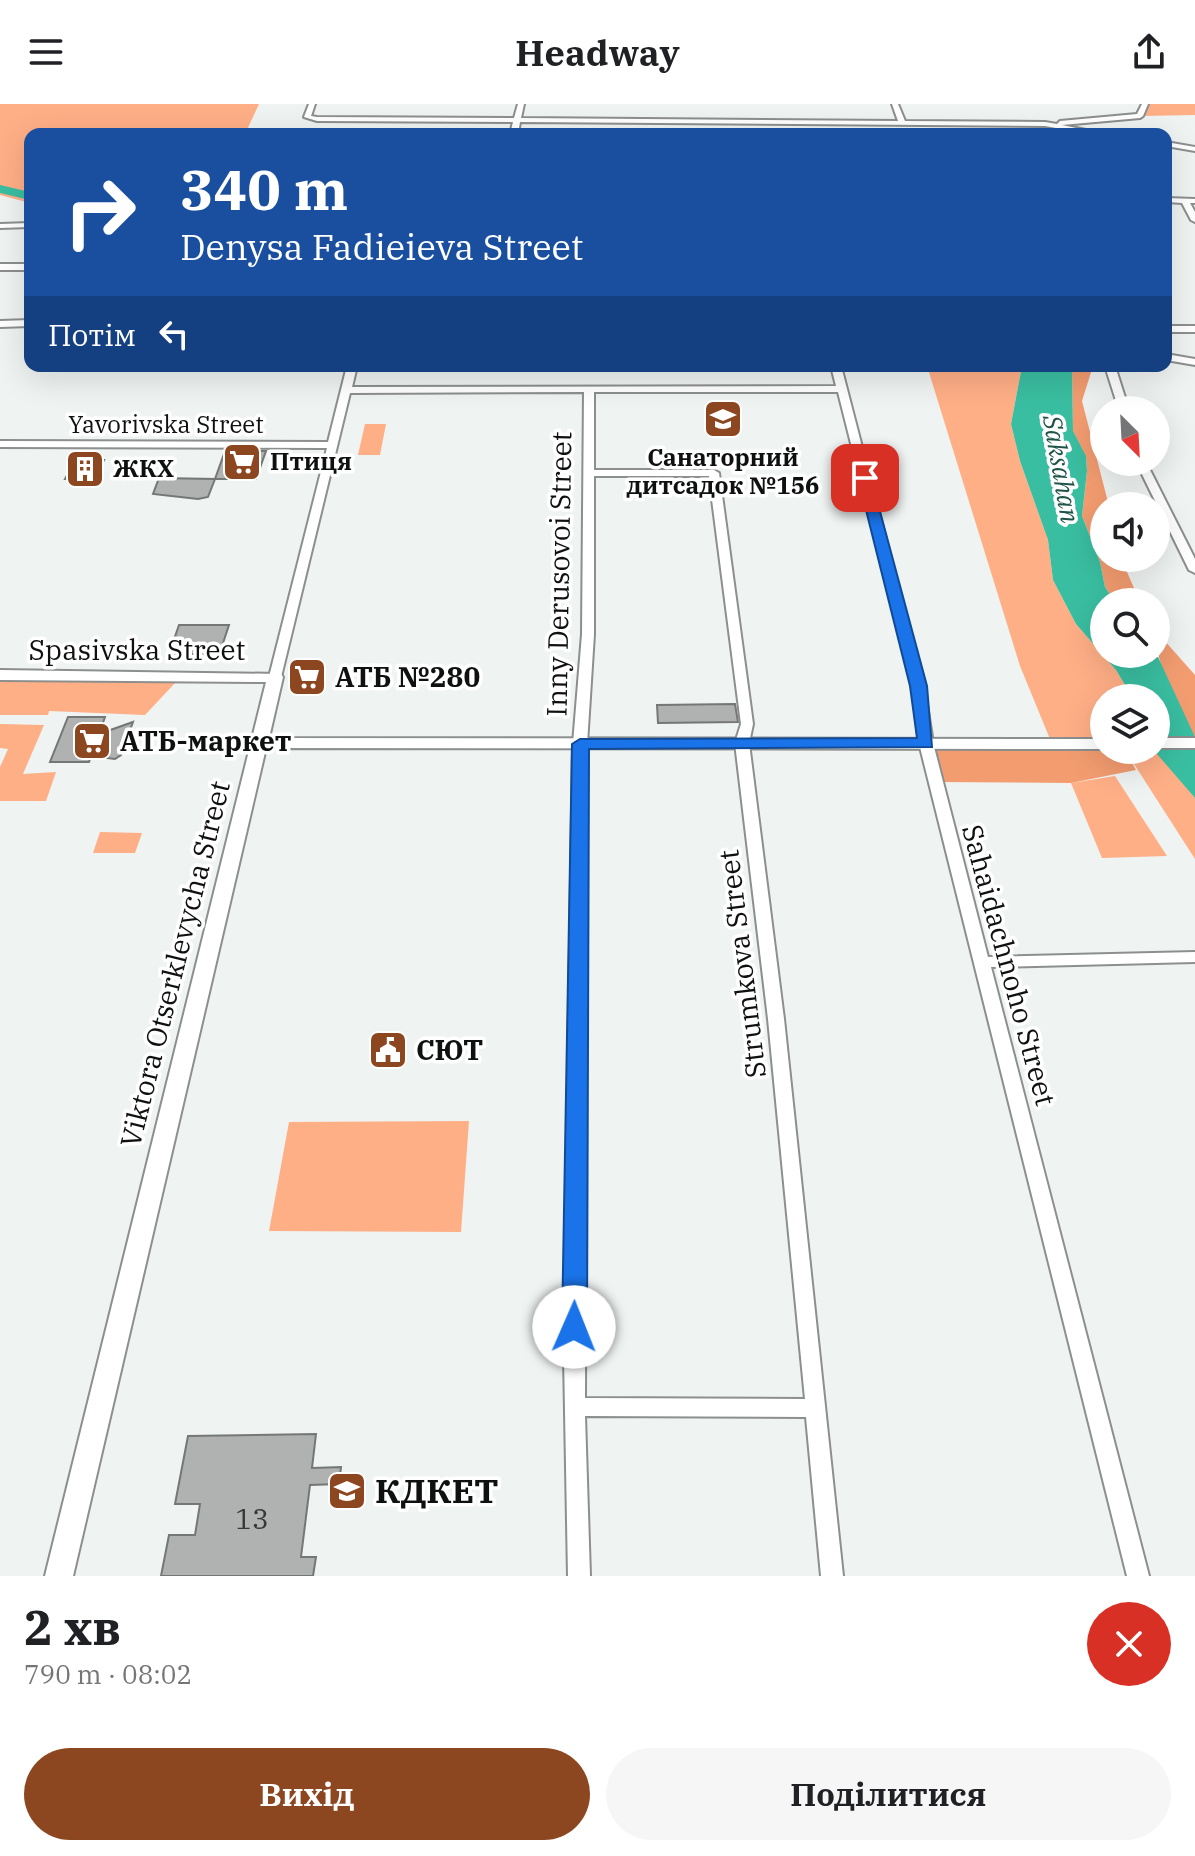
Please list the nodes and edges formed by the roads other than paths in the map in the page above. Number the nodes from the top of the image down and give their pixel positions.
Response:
1 (312, 104) edge
2 (521, 104) edge
3 (895, 104) edge
4 (1145, 104) edge
5 (518, 120) junction
6 (740, 122) junction
7 (902, 122) junction
8 (1000, 123) junction
9 (1056, 125) junction
10 (516, 128) edge
11 (740, 128) edge
12 (1001, 128) edge
13 (1071, 128) edge
14 (1172, 145) edge
15 (1195, 149) edge
16 (1172, 200) edge
17 (1185, 201) junction
18 (1195, 201) edge
19 (1195, 220) edge
20 (24, 225) edge
21 (0, 226) edge
22 (0, 267) edge
23 (24, 267) edge
24 (24, 323) edge
25 (0, 324) edge
26 (1172, 329) edge
27 (1195, 329) edge
28 (1172, 358) edge
29 (1195, 362) edge
30 (350, 372) edge
31 (837, 372) edge
32 (1112, 372) edge
33 (841, 389) junction
34 (346, 390) junction
35 (589, 390) junction
36 (1120, 396) edge
37 (0, 444) edge
38 (332, 445) junction
39 (588, 473) junction
40 (1148, 476) edge
41 (1195, 570) edge
42 (0, 675) edge
43 (275, 677) junction
44 (258, 743) junction
45 (742, 743) junction
46 (926, 743) junction
47 (1170, 743) edge
48 (1195, 743) edge
49 (580, 744) junction
50 (1090, 744) edge
51 (1195, 957) edge
52 (983, 962) junction
53 (578, 1407) junction
54 (813, 1408) junction
55 (59, 1576) edge
56 (579, 1576) edge
57 (832, 1576) edge
58 (1138, 1576) edge

1 - 5 street
2 - 5 street
3 - 7 street
4 - 9 street
5 - 6 street
5 - 10 street
6 - 7 street
6 - 11 street
7 - 8 street
8 - 9 street
8 - 12 street
9 - 13 street
14 - 15 street
16 - 17 street
17 - 18 street
17 - 19 street
20 - 21 street
22 - 23 street
24 - 25 street
26 - 27 street
28 - 29 street
30 - 34 street, Viktora Otserklevycha Street
31 - 33 street, Sahaidachnoho Street
32 - 36 street
33 - 35 street
33 - 46 street, Sahaidachnoho Street
34 - 35 street
34 - 38 street, Viktora Otserklevycha Street
35 - 39 street, Inny Derusovoi Street
37 - 38 street, Yavorivska Street
38 - 43 street, Viktora Otserklevycha Street
39 - 45 street, Strumkova Street
39 - 49 street, Inny Derusovoi Street
40 - 41 street
42 - 43 street, Spasivska Street
43 - 44 street, Viktora Otserklevycha Street
44 - 49 street
44 - 55 street, Viktora Otserklevycha Street
45 - 46 street
45 - 49 street
45 - 54 street, Strumkova Street
46 - 50 street
46 - 52 street, Sahaidachnoho Street
47 - 48 street
49 - 53 street, Inny Derusovoi Street
51 - 52 street
52 - 58 street, Sahaidachnoho Street
53 - 54 street
53 - 56 street, Inny Derusovoi Street
54 - 57 street, Strumkova Street

